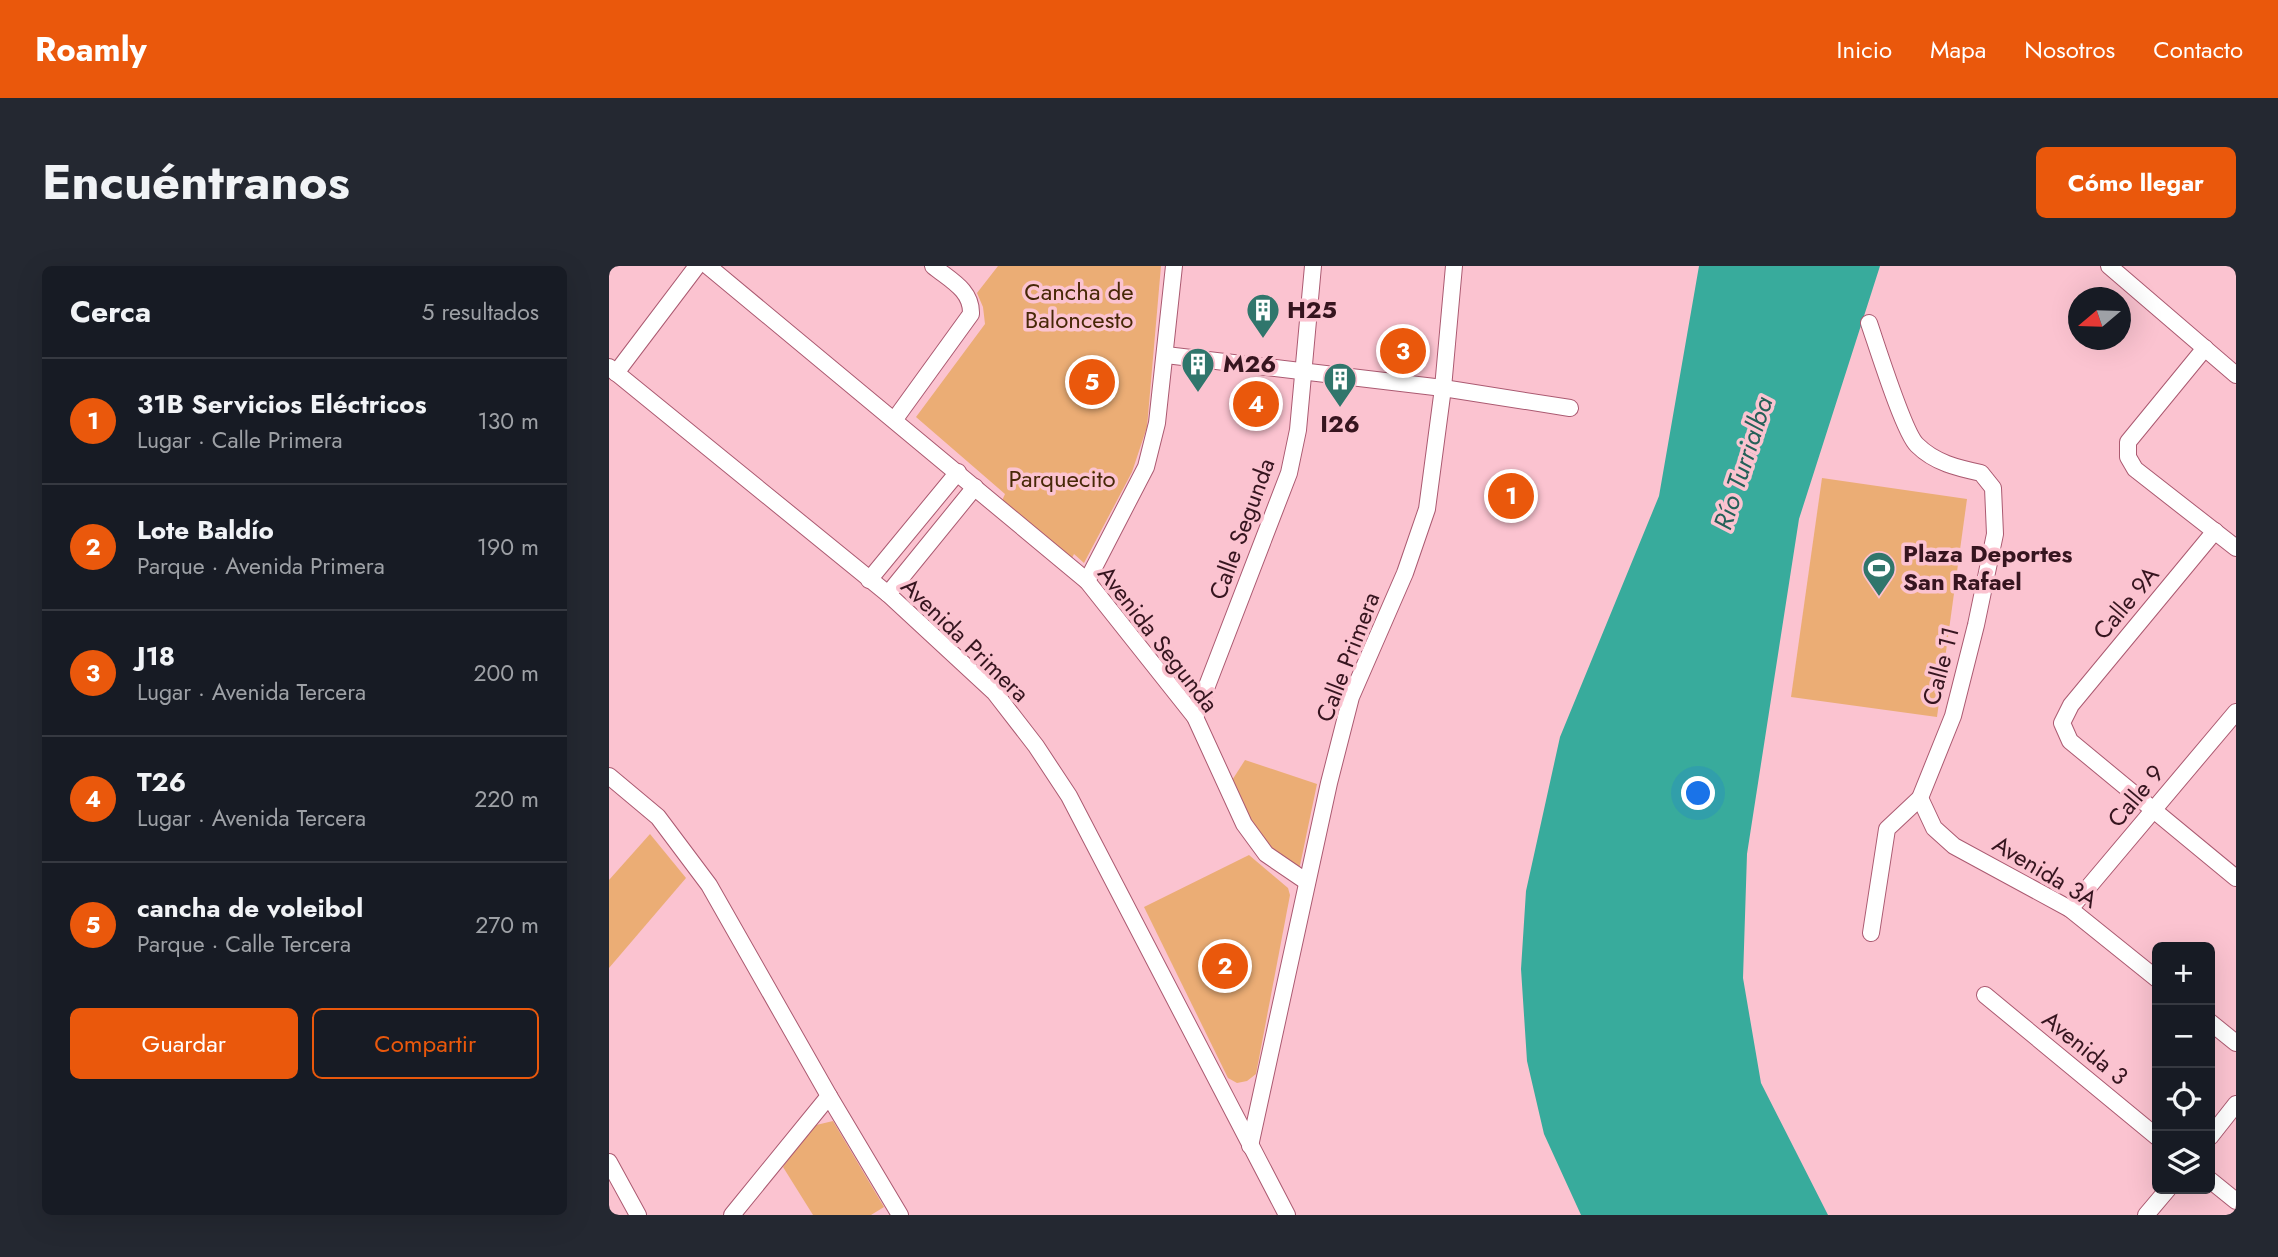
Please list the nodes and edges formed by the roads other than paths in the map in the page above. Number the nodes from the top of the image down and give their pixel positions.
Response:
1 (698, 266) edge
2 (708, 266) edge
3 (933, 266) edge
4 (1174, 266) edge
5 (1313, 266) edge
6 (1454, 266) edge
7 (2109, 266) edge
8 (1869, 323) dead end
9 (2205, 348) junction
10 (1166, 355) junction
11 (613, 370) edge
12 (1302, 370) junction
13 (2236, 375) edge
14 (1443, 388) junction
15 (1570, 408) dead end
16 (895, 419) junction
17 (958, 472) junction
18 (975, 487) junction
19 (2215, 531) junction
20 (2236, 548) edge
21 (869, 580) junction
22 (1087, 581) junction
23 (888, 594) junction
24 (2236, 712) edge
25 (1195, 717) junction
26 (609, 776) edge
27 (1920, 798) junction
28 (2155, 809) junction
29 (2236, 878) edge
30 (1307, 882) junction
31 (2070, 909) junction
32 (1871, 933) dead end
33 (2152, 975) edge
34 (1985, 995) dead end
35 (2215, 1026) edge
36 (2236, 1043) edge
37 (829, 1096) junction
38 (2236, 1104) edge
39 (2215, 1131) edge
40 (2152, 1133) edge
41 (1250, 1146) junction
42 (609, 1162) edge
43 (2215, 1184) edge
44 (2164, 1194) edge
45 (2236, 1201) edge
46 (638, 1215) edge
47 (732, 1215) edge
48 (900, 1215) edge
49 (1287, 1215) edge
50 (2146, 1215) edge

1 - 11 street
2 - 16 street, Avenida Segunda
3 - 16 street
4 - 10 street
5 - 12 street, Calle Segunda
6 - 14 street, Calle Primera
7 - 9 street
8 - 27 street, Calle 11
9 - 13 street
9 - 19 street
10 - 12 street
10 - 22 street
11 - 21 street, Avenida Primera
12 - 14 street
12 - 25 street, Calle Segunda
14 - 15 street
14 - 30 street, Calle Primera
16 - 17 street, Avenida Segunda
17 - 18 street, Avenida Segunda
17 - 21 street
18 - 22 street, Avenida Segunda
18 - 23 street
19 - 20 street
19 - 28 street, Calle 9A
21 - 23 street, Avenida Primera
22 - 25 street, Avenida Segunda
23 - 41 street, Avenida Primera
24 - 28 street, Calle 9
25 - 30 street, Avenida Segunda
26 - 37 street
27 - 31 street, Avenida 3A
27 - 32 street, Calle 11
28 - 29 street
28 - 31 street, Calle 9
30 - 41 street, Calle Primera
31 - 33 street, Avenida 3A
34 - 40 street, Avenida 3
35 - 36 street
37 - 47 street
37 - 48 street
38 - 39 street
41 - 49 street, Avenida Primera
42 - 46 street
43 - 45 street
44 - 50 street

